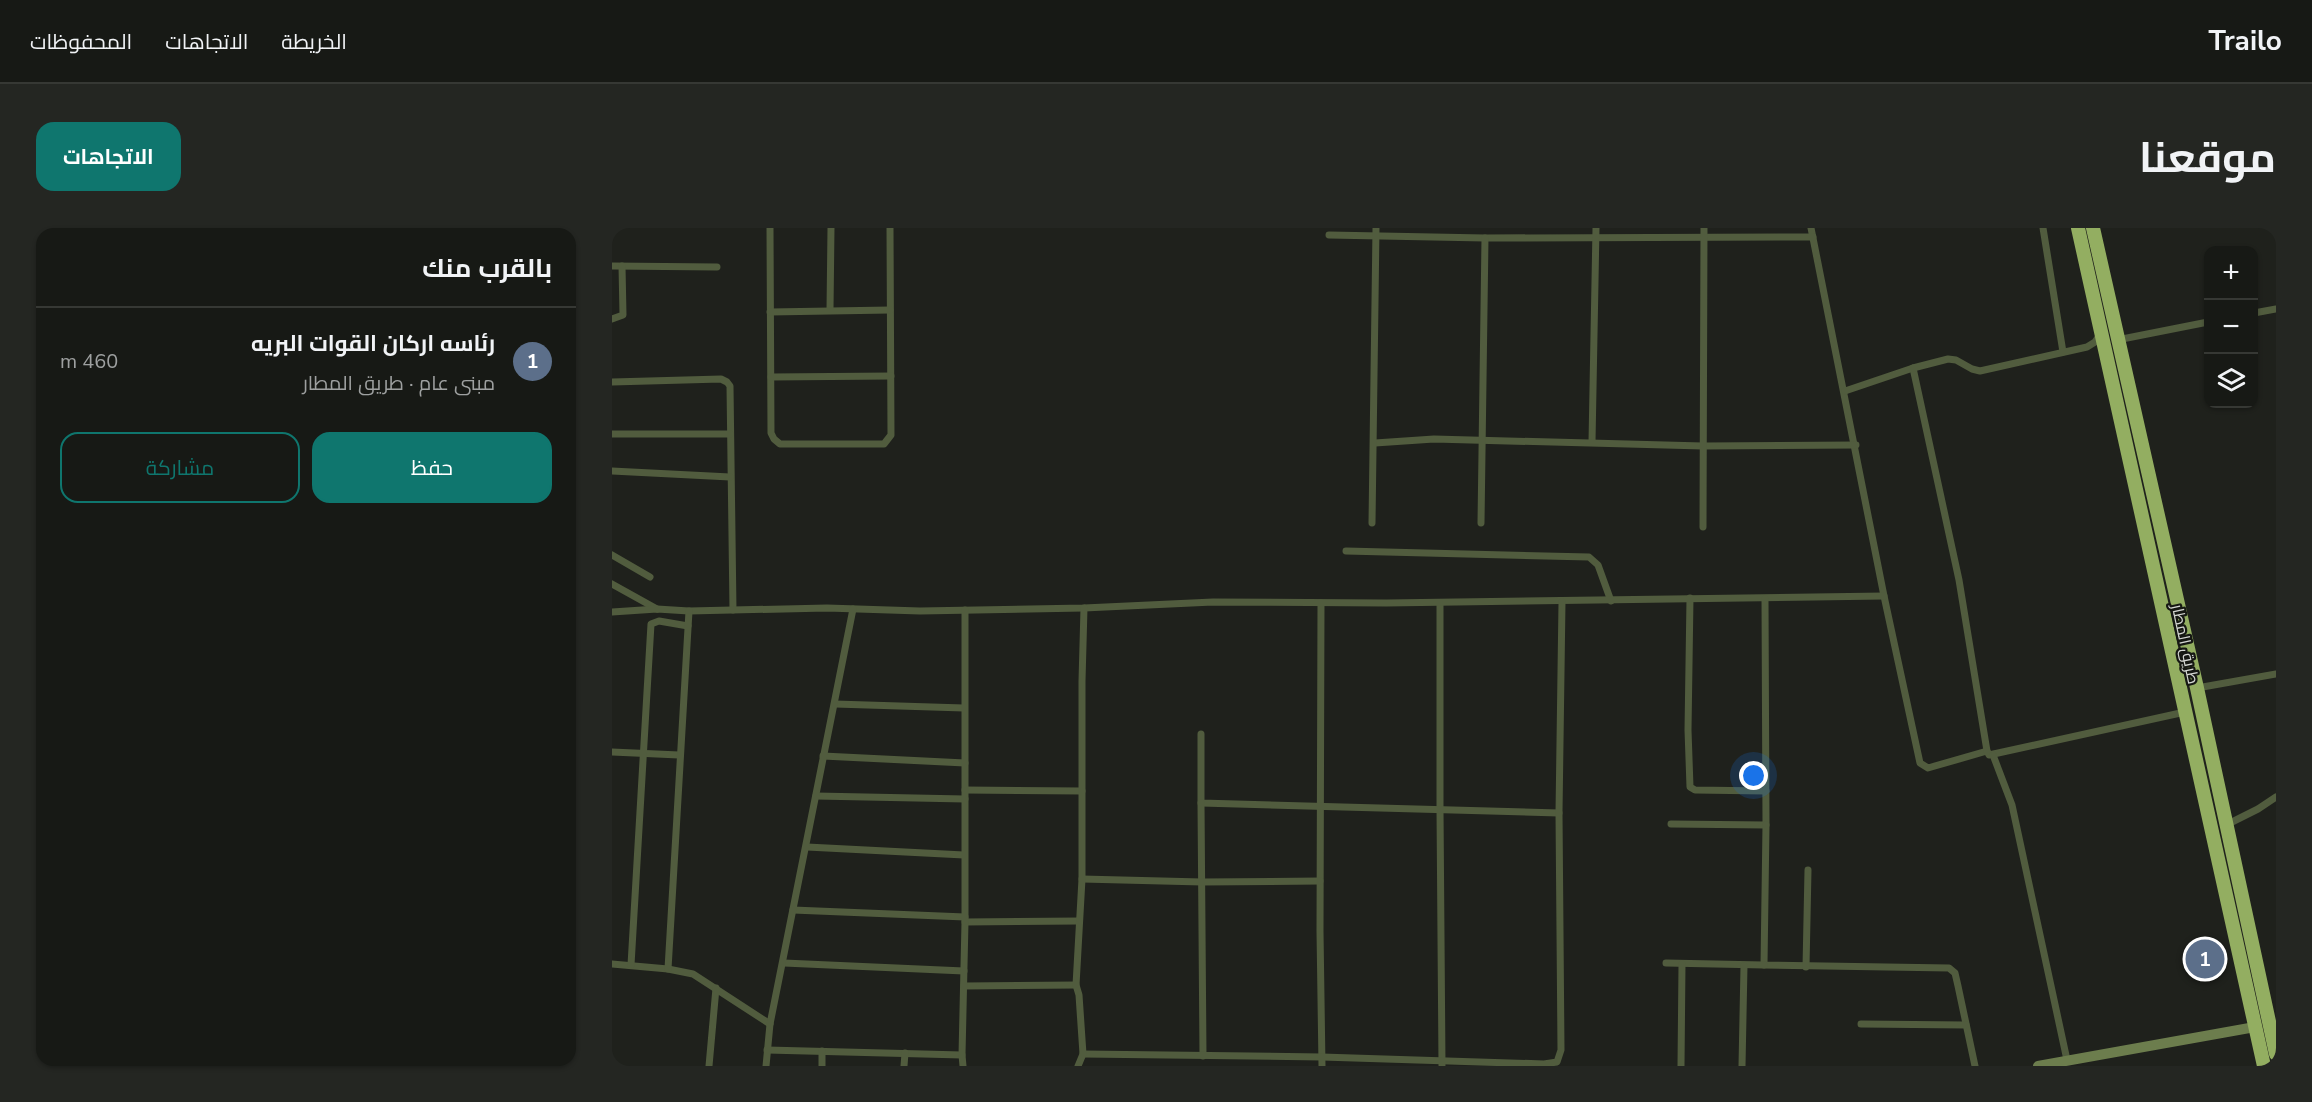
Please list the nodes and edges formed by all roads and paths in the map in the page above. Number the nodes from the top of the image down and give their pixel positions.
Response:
1 (770, 228) edge
2 (831, 228) edge
3 (890, 228) edge
4 (1596, 228) edge
5 (1704, 228) edge
6 (1811, 228) edge
7 (2043, 228) edge
8 (2078, 228) edge
9 (2092, 228) edge
10 (1376, 232) edge
11 (1329, 235) dead end
12 (1705, 237) junction
13 (1813, 237) junction
14 (1485, 238) junction
15 (1596, 238) junction
16 (612, 266) edge
17 (622, 266) junction
18 (717, 267) dead end
19 (2276, 309) edge
20 (830, 310) junction
21 (890, 310) junction
22 (770, 312) junction
23 (2258, 313) edge
24 (612, 320) edge
25 (2204, 323) edge
26 (2101, 333) junction
27 (2117, 340) junction
28 (2087, 347) junction
29 (2063, 352) junction
30 (2106, 359) junction
31 (1913, 368) junction
32 (891, 376) junction
33 (771, 377) junction
34 (612, 382) edge
35 (1845, 391) junction
36 (612, 434) edge
37 (730, 434) junction
38 (1483, 441) junction
39 (1592, 442) junction
40 (1375, 443) junction
41 (1856, 445) junction
42 (1703, 446) junction
43 (612, 471) edge
44 (730, 477) junction
45 (1372, 523) dead end
46 (1481, 523) dead end
47 (1703, 527) dead end
48 (1346, 551) dead end
49 (612, 555) edge
50 (650, 577) dead end
51 (612, 584) edge
52 (1884, 596) junction
53 (1690, 598) junction
54 (1765, 599) junction
55 (1611, 601) junction
56 (1562, 602) junction
57 (1321, 603) junction
58 (1440, 603) junction
59 (1084, 608) junction
60 (657, 609) junction
61 (853, 609) junction
62 (733, 610) junction
63 (965, 610) junction
64 (688, 611) junction
65 (612, 612) edge
66 (688, 626) junction
67 (2276, 674) edge
68 (2197, 688) junction
69 (835, 704) junction
70 (964, 708) junction
71 (2185, 711) junction
72 (1201, 734) dead end
73 (612, 752) edge
74 (643, 753) junction
75 (1990, 753) junction
76 (679, 755) junction
77 (823, 756) junction
78 (965, 763) junction
79 (1082, 791) junction
80 (1766, 791) junction
81 (965, 795) junction
82 (816, 796) junction
83 (2276, 797) edge
84 (1201, 803) junction
85 (1321, 806) junction
86 (1440, 809) junction
87 (1559, 813) junction
88 (1671, 824) dead end
89 (1766, 825) junction
90 (2226, 825) junction
91 (807, 847) junction
92 (964, 855) junction
93 (1808, 870) dead end
94 (1082, 879) junction
95 (1320, 881) junction
96 (1202, 882) junction
97 (793, 910) junction
98 (965, 920) junction
99 (1079, 921) junction
100 (784, 963) junction
101 (1666, 963) dead end
102 (612, 964) edge
103 (1682, 964) junction
104 (1764, 965) junction
105 (630, 966) junction
106 (1744, 966) junction
107 (1806, 967) junction
108 (668, 969) junction
109 (964, 971) junction
110 (1076, 985) junction
111 (964, 986) junction
112 (716, 988) junction
113 (770, 1024) junction
114 (1860, 1024) dead end
115 (1966, 1025) junction
116 (2255, 1027) junction
117 (767, 1050) junction
118 (822, 1051) junction
119 (905, 1053) junction
120 (1083, 1054) junction
121 (2276, 1054) edge
122 (962, 1055) junction
123 (1203, 1056) junction
124 (1322, 1057) junction
125 (2067, 1063) edge
126 (1442, 1064) edge
127 (1524, 1065) edge
128 (709, 1066) edge
129 (766, 1066) edge
130 (822, 1066) edge
131 (904, 1066) edge
132 (963, 1066) edge
133 (1078, 1066) edge
134 (1322, 1066) edge
135 (1681, 1066) edge
136 (1742, 1066) edge
137 (1975, 1066) edge
138 (2038, 1066) edge
139 (2264, 1066) edge

1 - 22 street
2 - 20 street
3 - 21 street
4 - 15 street
5 - 12 street
6 - 13 street
7 - 29 street
8 - 26 highway, طريق المطار
9 - 27 highway, طريق المطار
10 - 11 street
10 - 14 street
10 - 40 street
12 - 13 street
12 - 15 street
12 - 42 street
13 - 35 street
14 - 15 street
14 - 38 street
15 - 39 street
16 - 17 street
17 - 18 street
17 - 24 street
19 - 23 street
20 - 21 street
20 - 22 street
21 - 32 street
22 - 33 street
25 - 27 street
26 - 28 street
26 - 30 highway, طريق المطار
27 - 68 highway, طريق المطار
28 - 29 street
28 - 30 street
29 - 31 street
30 - 71 highway, طريق المطار
31 - 35 street
31 - 75 street
32 - 33 street
32 - 33 street
34 - 37 street
35 - 41 street
36 - 37 street
37 - 44 street
38 - 39 street
38 - 40 street
38 - 46 street
39 - 42 street
40 - 45 street
41 - 42 street
41 - 52 street
42 - 47 street
43 - 44 street
44 - 62 street
48 - 55 street
49 - 50 street
51 - 60 street
52 - 54 street
52 - 75 street
53 - 54 street
53 - 55 street
53 - 80 street
54 - 80 street
55 - 56 street
56 - 58 street
56 - 87 street
57 - 58 street
57 - 59 street
57 - 85 street
58 - 86 street
59 - 63 street
59 - 79 street
60 - 64 street
60 - 65 street
61 - 62 street
61 - 63 street
61 - 69 street
62 - 64 street
63 - 70 street
64 - 66 street
66 - 74 street
66 - 76 street
67 - 68 street
68 - 90 highway, طريق المطار
69 - 70 street
69 - 77 street
70 - 78 street
71 - 75 street
71 - 116 highway, طريق المطار
72 - 84 street
73 - 74 street
74 - 76 street
74 - 105 street
75 - 125 street
76 - 108 street
77 - 78 street
77 - 82 street
78 - 81 street
79 - 81 street
79 - 94 street
80 - 89 street
81 - 82 street
81 - 92 street
82 - 91 street
83 - 90 street
84 - 85 street
84 - 96 street
85 - 86 street
85 - 95 street
86 - 87 street
86 - 126 street
87 - 127 street
88 - 89 street
89 - 104 street
90 - 121 highway, طريق المطار
91 - 92 street
91 - 97 street
92 - 98 street
93 - 107 street
94 - 96 street
94 - 99 street
95 - 96 street
95 - 124 street
96 - 123 street
97 - 98 street
97 - 100 street
98 - 99 street
98 - 109 street
99 - 110 street
100 - 109 street
100 - 113 street
101 - 103 street
102 - 105 street
103 - 106 street
103 - 135 street
104 - 106 street
104 - 107 street
105 - 108 street
106 - 136 street
107 - 115 street
108 - 112 street
109 - 111 street
110 - 111 street
110 - 120 street
111 - 122 street
112 - 113 street
112 - 128 street
113 - 117 street
114 - 115 street
115 - 137 street
116 - 125 street
116 - 139 highway, طريق المطار
117 - 118 street
117 - 129 street
118 - 119 street
118 - 130 street
119 - 122 street
119 - 131 street
120 - 123 street
120 - 133 street
122 - 132 street
123 - 124 street
124 - 126 street
124 - 134 street
125 - 138 street
126 - 127 street

